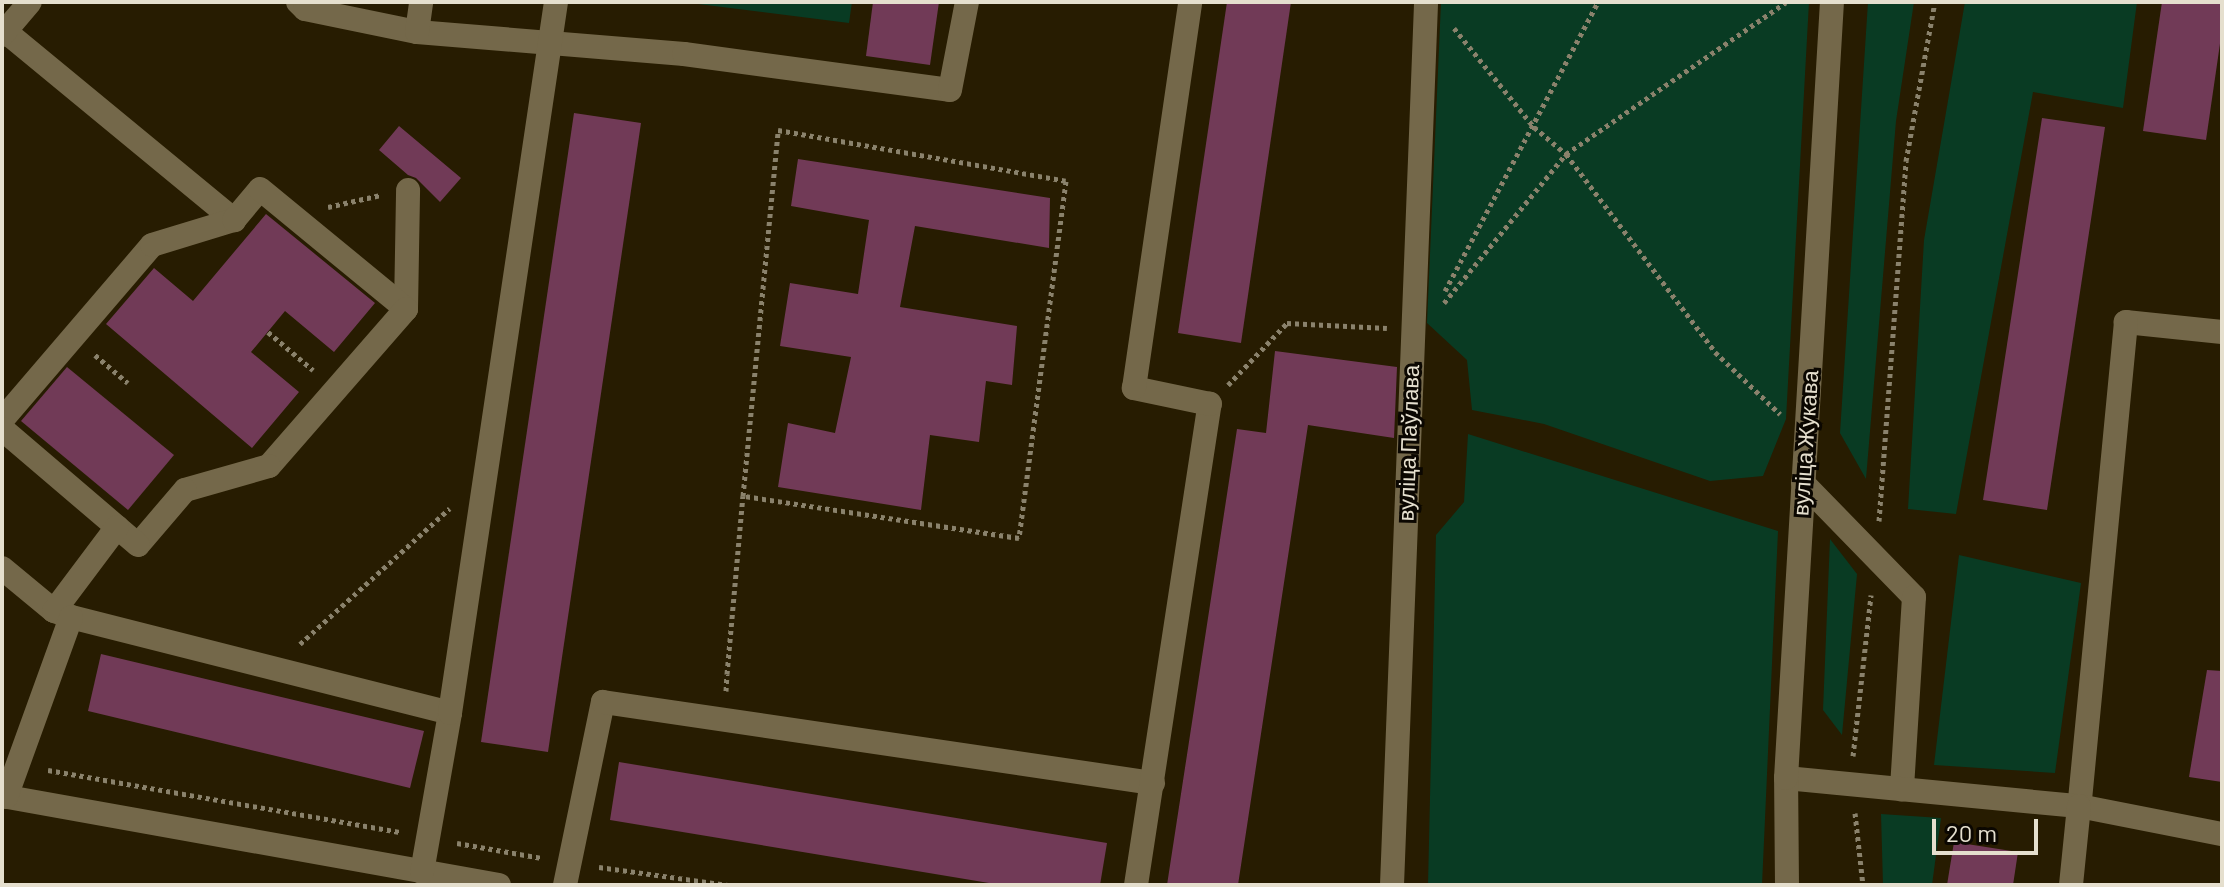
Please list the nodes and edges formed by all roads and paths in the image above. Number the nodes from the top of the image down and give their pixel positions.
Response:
1 (30, 2) edge
2 (298, 2) edge
3 (421, 2) edge
4 (556, 2) edge
5 (967, 2) edge
6 (1190, 2) edge
7 (1426, 2) edge
8 (1598, 2) edge
9 (1786, 2) edge
10 (1832, 2) edge
11 (1935, 2) edge
12 (1452, 25) dead end
13 (417, 32) junction
14 (4, 34) edge
15 (550, 43) junction
16 (1534, 127) junction
17 (1566, 154) junction
18 (408, 190) joint
19 (292, 214) junction
20 (234, 220) junction
21 (406, 309) junction
22 (1420, 326) junction
23 (268, 332) dead end
24 (2222, 332) edge
25 (74, 336) junction
26 (128, 383) dead end
27 (336, 389) junction
28 (1210, 404) junction
29 (2, 420) edge
30 (2, 429) edge
31 (1806, 439) junction
32 (485, 477) junction
33 (1803, 483) junction
34 (743, 496) junction
35 (1869, 510) dead end
36 (1879, 522) junction
37 (117, 527) junction
38 (1875, 557) junction
39 (2, 568) edge
40 (62, 614) junction
41 (272, 668) junction
42 (450, 713) junction
43 (725, 720) junction
44 (18, 764) junction
45 (1786, 778) junction
46 (1153, 783) junction
47 (1851, 785) junction
48 (1902, 790) junction
49 (4, 796) edge
50 (2079, 806) junction
51 (2222, 834) edge
52 (428, 837) junction
53 (422, 872) junction
54 (567, 874) edge
55 (499, 885) edge
56 (728, 885) edge
57 (1136, 885) edge
58 (1392, 885) edge
59 (1787, 885) edge
60 (1863, 885) edge
61 (2071, 885) edge

1 - 14 street
2 - 13 street
3 - 13 street
4 - 15 street
5 - 15 street
6 - 28 street
7 - 22 street, вуліца Паўлава
8 - 16 path
9 - 17 path
10 - 31 street, вуліца Жукава
11 - 36 path
12 - 16 path
13 - 15 street
14 - 20 street
15 - 32 street
16 - 17 path
16 - 22 path
17 - 22 path
17 - 31 path
18 - 19 path
18 - 21 street
19 - 20 street
19 - 21 street
20 - 25 street
21 - 27 street
22 - 28 path
22 - 58 street, вуліца Паўлава
23 - 27 path
24 - 50 street
25 - 26 path
25 - 29 street
27 - 37 street
28 - 46 street
30 - 37 street
31 - 33 street, вуліца Жукава
32 - 41 path
32 - 42 street
33 - 38 street
33 - 45 street, вуліца Жукава
34 - 34 path
34 - 43 path
35 - 36 path
36 - 38 path
37 - 40 street
38 - 47 path
38 - 48 street
39 - 40 street
40 - 41 street
40 - 44 street
41 - 42 street
42 - 52 street
43 - 46 street
43 - 54 street
44 - 49 street
44 - 52 path
45 - 47 street
45 - 59 street, вуліца Жукава
46 - 57 street
47 - 48 street
47 - 60 path
48 - 50 street
49 - 53 street
50 - 51 street
50 - 61 street
52 - 53 street
52 - 54 path
53 - 55 street
54 - 56 path

